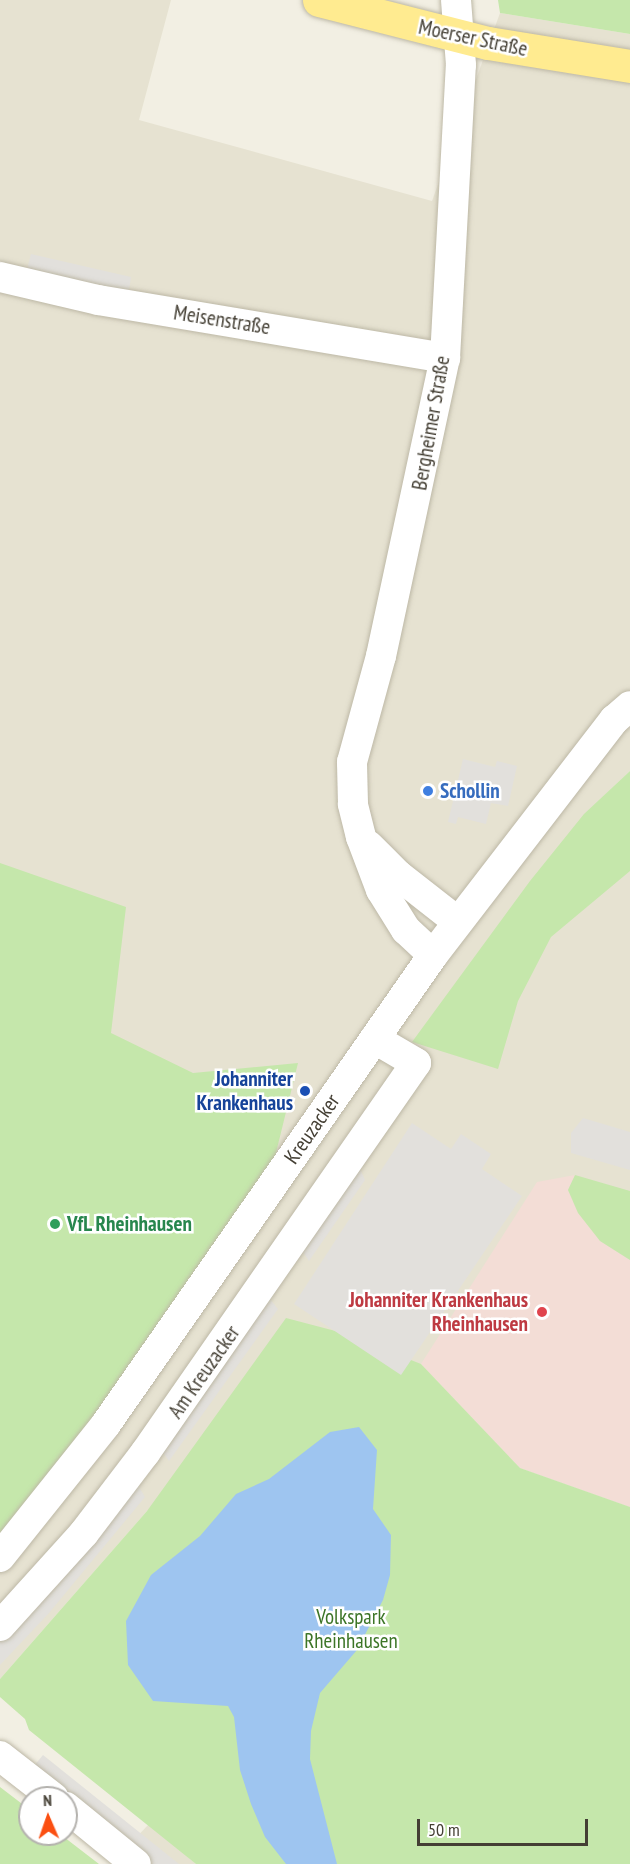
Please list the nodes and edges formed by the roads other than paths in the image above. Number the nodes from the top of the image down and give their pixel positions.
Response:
1 (319, 0) edge
2 (456, 0) edge
3 (459, 36) junction
4 (630, 66) edge
5 (0, 277) edge
6 (445, 358) junction
7 (630, 706) edge
8 (361, 837) junction
9 (458, 922) junction
10 (432, 955) junction
11 (375, 1039) junction
12 (350, 1076) junction
13 (390, 1104) junction
14 (0, 1557) edge
15 (0, 1626) edge
16 (0, 1756) edge
17 (39, 1786) edge
18 (78, 1817) edge
19 (136, 1864) edge

1 - 3 main road, Moerser Straße
2 - 3 street, Bergheimer Straße
3 - 4 main road, Moerser Straße
3 - 6 street, Bergheimer Straße
5 - 6 street, Meisenstraße
6 - 8 street, Bergheimer Straße
7 - 9 street, Kreuzacker
8 - 9 street
8 - 10 street, Bergheimer Straße
9 - 10 street, Kreuzacker
10 - 11 street, Kreuzacker
11 - 12 street, Kreuzacker
11 - 13 street, Am Kreuzacker
12 - 13 street
12 - 14 street, Kreuzacker
13 - 15 street, Am Kreuzacker
16 - 17 street
18 - 19 street

